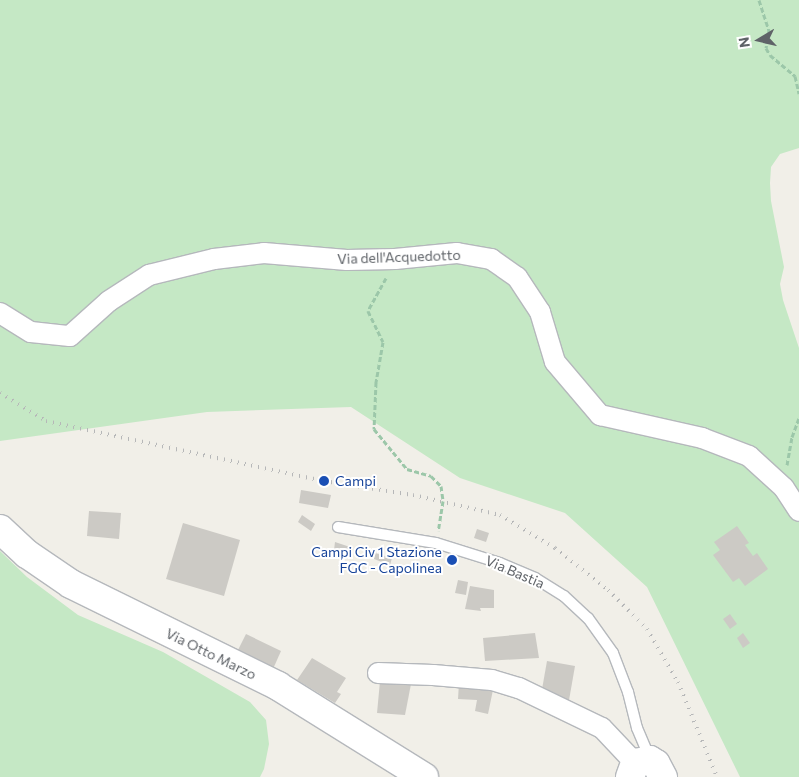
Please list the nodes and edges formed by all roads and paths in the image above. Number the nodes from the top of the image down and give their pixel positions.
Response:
1 (759, 0) edge
2 (799, 94) edge
3 (395, 259) junction
4 (0, 314) edge
5 (799, 418) edge
6 (784, 488) junction
7 (799, 511) edge
8 (338, 527) dead end
9 (0, 529) edge
10 (436, 543) junction
11 (378, 673) dead end
12 (644, 769) edge
13 (424, 777) edge

1 - 2 path
3 - 4 street, Via dell'Acquedotto
3 - 6 street, Via dell'Acquedotto
3 - 10 path
5 - 6 path
6 - 7 street, Via dell'Acquedotto
8 - 10 lane, Via Bastia
9 - 13 main road, Via Otto Marzo
10 - 12 lane, Via Bastia
11 - 12 street

